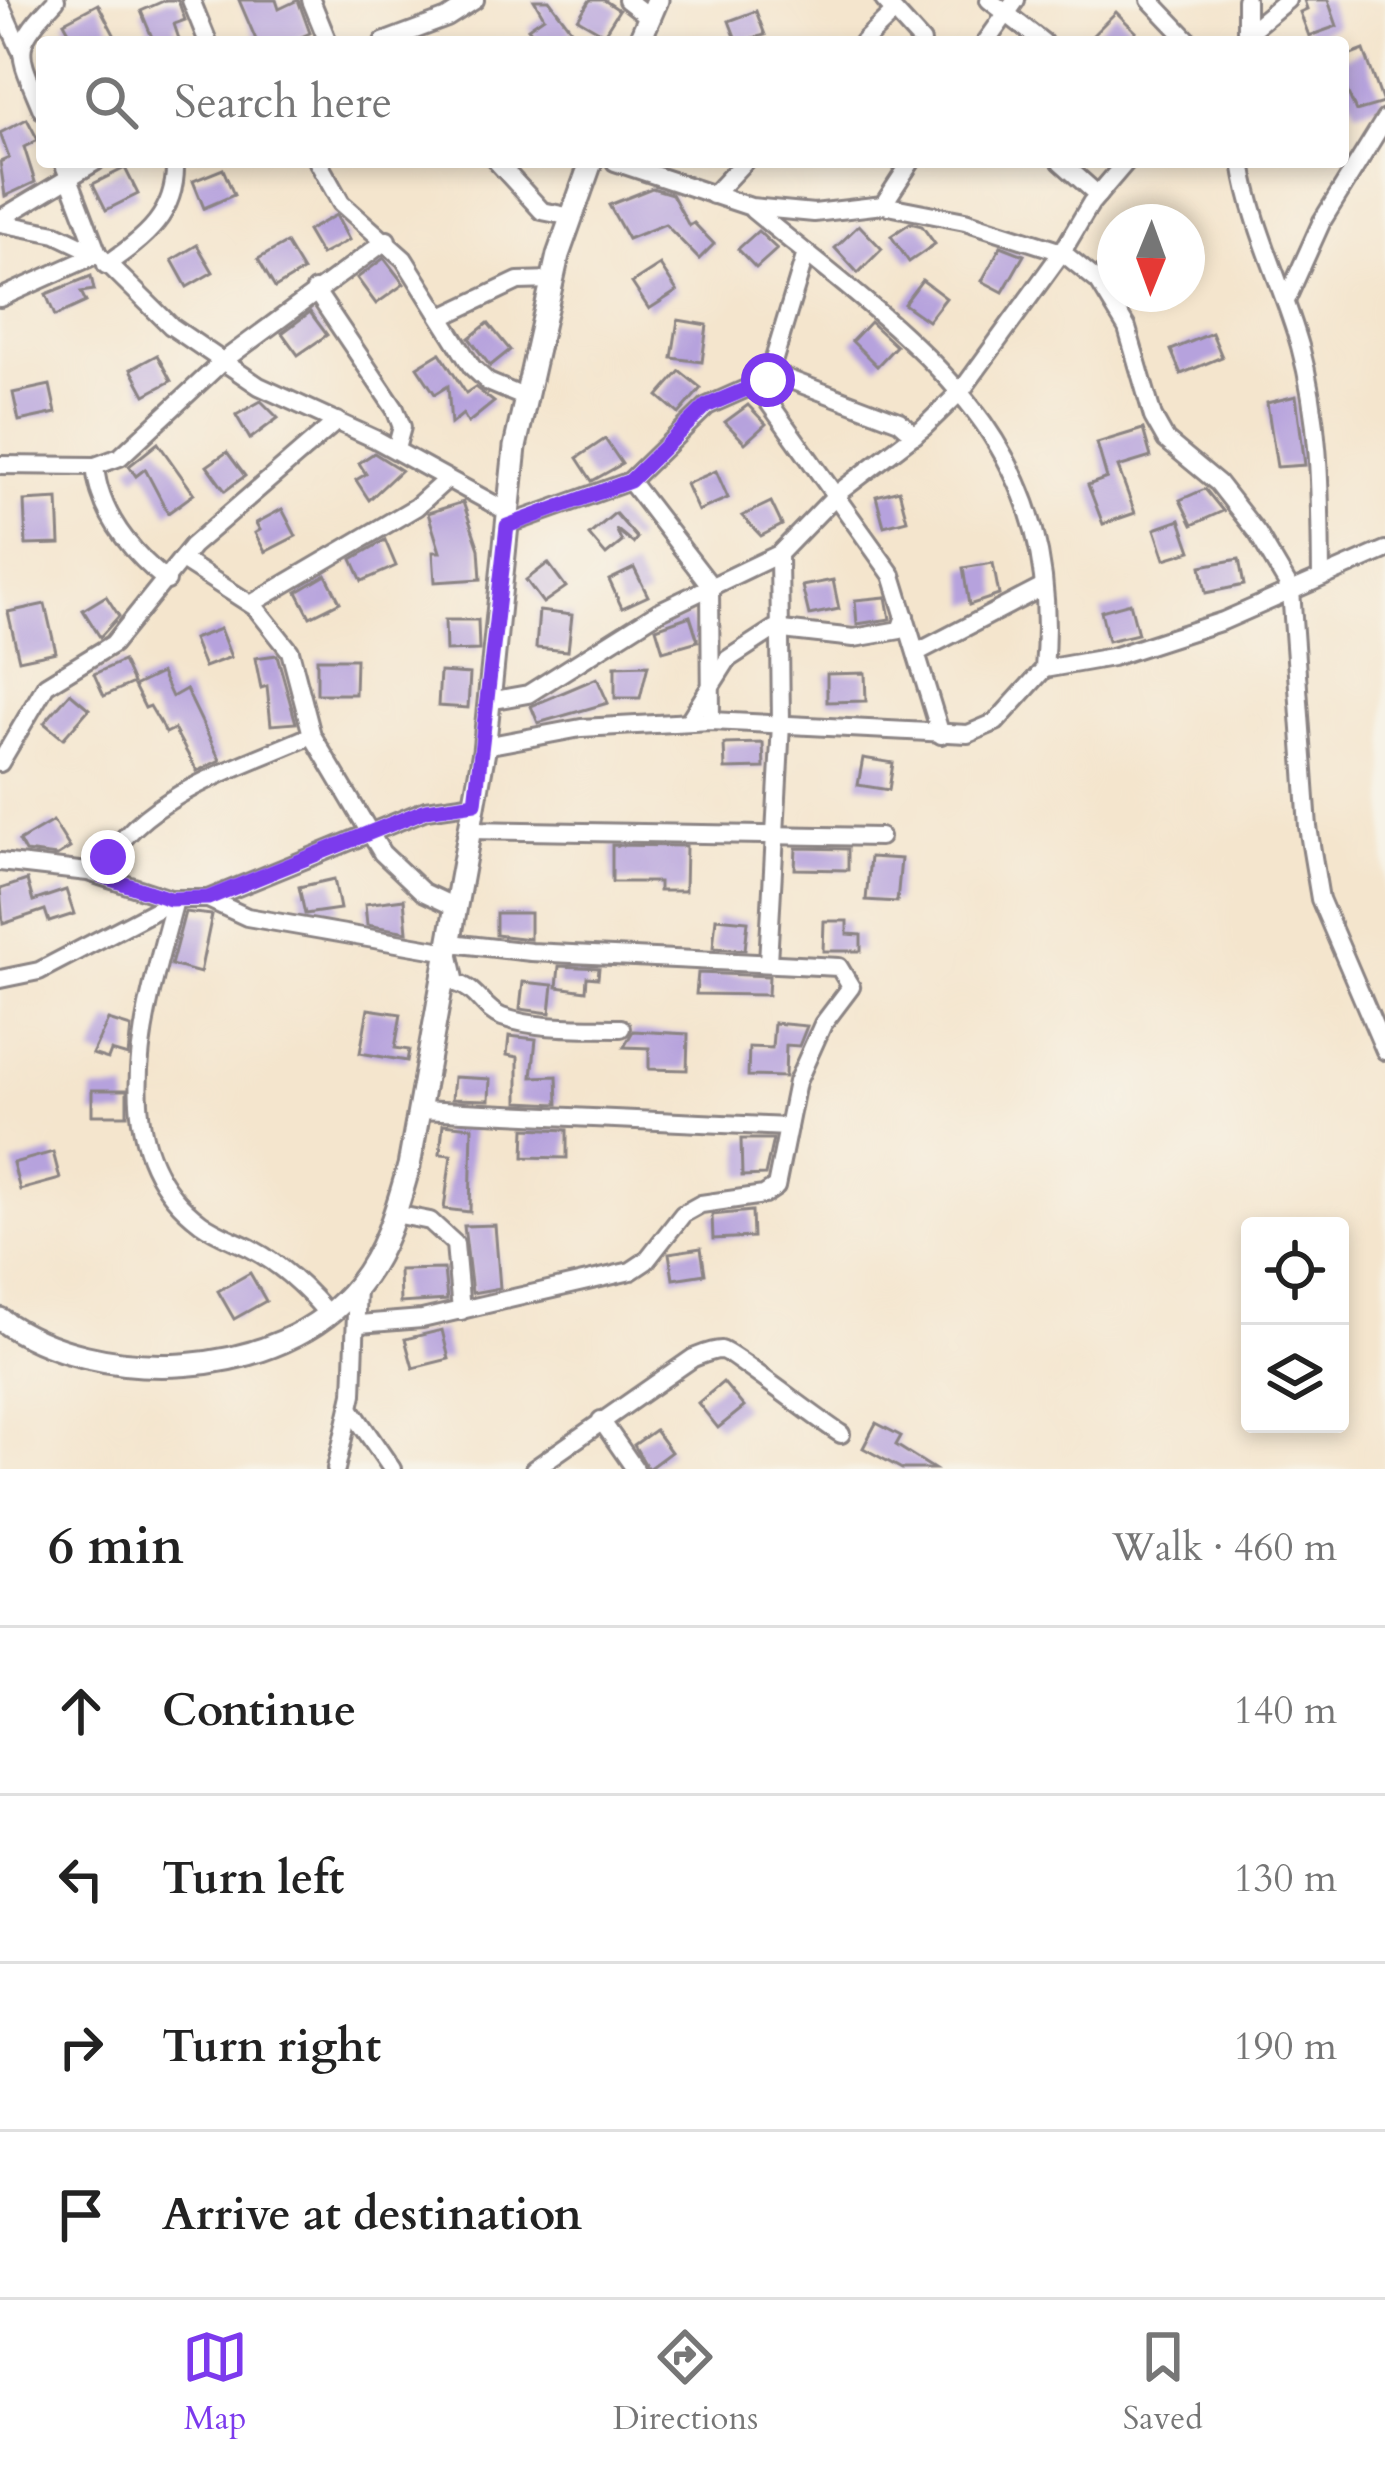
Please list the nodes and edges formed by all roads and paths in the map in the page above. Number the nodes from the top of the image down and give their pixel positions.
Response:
1 (56, 0) edge
2 (191, 0) edge
3 (311, 0) edge
4 (475, 0) edge
5 (627, 0) edge
6 (989, 0) edge
7 (1150, 0) edge
8 (1246, 0) edge
9 (1287, 0) edge
10 (0, 4) edge
11 (889, 6) edge
12 (1011, 7) edge
13 (653, 9) edge
14 (206, 36) edge
15 (326, 36) edge
16 (399, 36) edge
17 (867, 36) edge
18 (916, 36) edge
19 (990, 36) edge
20 (1038, 36) edge
21 (1184, 36) edge
22 (1246, 36) edge
23 (1248, 36) edge
24 (21, 50) junction
25 (36, 93) edge
26 (1385, 119) edge
27 (175, 168) edge
28 (321, 168) edge
29 (503, 168) edge
30 (589, 168) edge
31 (633, 168) edge
32 (738, 168) edge
33 (907, 168) edge
34 (1068, 168) edge
35 (1121, 168) edge
36 (1244, 168) edge
37 (66, 169) edge
38 (1098, 194) junction
39 (713, 195) junction
40 (883, 205) junction
41 (751, 207) junction
42 (572, 217) junction
43 (0, 221) edge
44 (387, 240) junction
45 (1062, 252) junction
46 (806, 253) junction
47 (102, 260) junction
48 (553, 280) junction
49 (315, 290) junction
50 (0, 298) edge
51 (1286, 301) junction
52 (442, 317) junction
53 (223, 362) junction
54 (772, 373) junction
55 (757, 386) junction
56 (962, 390) junction
57 (526, 398) junction
58 (337, 421) junction
59 (915, 435) junction
60 (396, 449) junction
61 (0, 465) edge
62 (94, 466) junction
63 (446, 480) junction
64 (630, 481) junction
65 (838, 494) junction
66 (508, 519) junction
67 (1385, 550) edge
68 (779, 554) junction
69 (182, 560) junction
70 (1321, 576) junction
71 (167, 581) junction
72 (710, 585) junction
73 (1043, 587) junction
74 (1291, 590) junction
75 (251, 604) junction
76 (905, 616) junction
77 (780, 629) junction
78 (918, 652) junction
79 (1044, 669) junction
80 (710, 688) junction
81 (489, 700) junction
82 (711, 721) junction
83 (688, 722) junction
84 (781, 724) junction
85 (311, 735) junction
86 (941, 735) junction
87 (484, 746) junction
88 (0, 763) edge
89 (475, 803) junction
90 (470, 830) junction
91 (368, 831) junction
92 (774, 833) junction
93 (880, 837) dead end
94 (0, 862) edge
95 (101, 876) junction
96 (208, 898) junction
97 (175, 900) junction
98 (457, 908) junction
99 (450, 947) junction
100 (768, 962) junction
101 (0, 979) edge
102 (621, 1028) dead end
103 (1385, 1051) edge
104 (420, 1110) junction
105 (788, 1127) junction
106 (395, 1214) junction
107 (357, 1286) junction
108 (461, 1311) junction
109 (327, 1313) junction
110 (0, 1319) edge
111 (359, 1324) junction
112 (350, 1408) junction
113 (601, 1420) junction
114 (842, 1434) dead end
115 (336, 1469) edge
116 (392, 1469) edge
117 (534, 1469) edge
118 (635, 1469) edge

1 - 24 street
2 - 14 street
3 - 15 street
4 - 16 street
5 - 13 street
6 - 12 street
7 - 21 street
8 - 22 street
9 - 23 street
10 - 24 street
11 - 17 street
11 - 18 street
12 - 19 street
12 - 20 street
24 - 25 street
26 - 51 street
27 - 47 street
28 - 44 street
29 - 42 street
30 - 42 street
31 - 39 street
32 - 39 street
33 - 40 street
34 - 38 street
35 - 38 street
36 - 51 street
37 - 43 street
37 - 47 street
38 - 45 street
39 - 41 street
40 - 41 street
40 - 45 street
41 - 46 street
42 - 48 street
43 - 47 street
44 - 49 street
44 - 52 street
45 - 56 street
45 - 74 street
46 - 54 street
46 - 56 street
47 - 50 street
47 - 53 street
48 - 52 street
48 - 57 street
49 - 53 street
49 - 60 street
51 - 70 street
52 - 57 street
53 - 58 street
53 - 62 street
54 - 55 street
54 - 59 street
55 - 64 street
55 - 65 street
56 - 59 street
56 - 73 street
57 - 66 street
58 - 60 street
58 - 69 street
59 - 65 street
60 - 63 street
61 - 62 street
62 - 71 street
63 - 66 street
63 - 75 street
64 - 66 street
64 - 72 street
65 - 68 street
65 - 76 street
66 - 81 street
67 - 70 street
68 - 72 street
68 - 77 street
69 - 71 street
69 - 75 street
70 - 74 street
71 - 88 street
72 - 80 street
72 - 81 street
73 - 78 street
73 - 79 street
74 - 79 street
74 - 103 street
75 - 85 street
76 - 77 street
76 - 78 street
77 - 80 street
77 - 84 street
78 - 86 street
79 - 86 street
80 - 82 street
80 - 83 street
81 - 87 street
82 - 83 street
82 - 84 street
83 - 87 street
84 - 86 street
84 - 92 street
85 - 91 street
85 - 95 street
87 - 89 street
89 - 90 street
89 - 91 street
90 - 92 street
90 - 98 street
91 - 96 street
91 - 98 street
92 - 93 street
92 - 100 street
94 - 95 street
95 - 97 street
96 - 97 street
96 - 99 street
97 - 101 street
97 - 109 street
98 - 99 street
99 - 100 street
99 - 102 street
99 - 104 street
100 - 105 street
104 - 105 street
104 - 106 street
105 - 108 street
106 - 107 street
106 - 108 street
107 - 109 street
107 - 111 street
108 - 111 street
109 - 110 street
111 - 112 street
112 - 115 street
112 - 116 street
113 - 114 street
113 - 117 street
113 - 118 street

